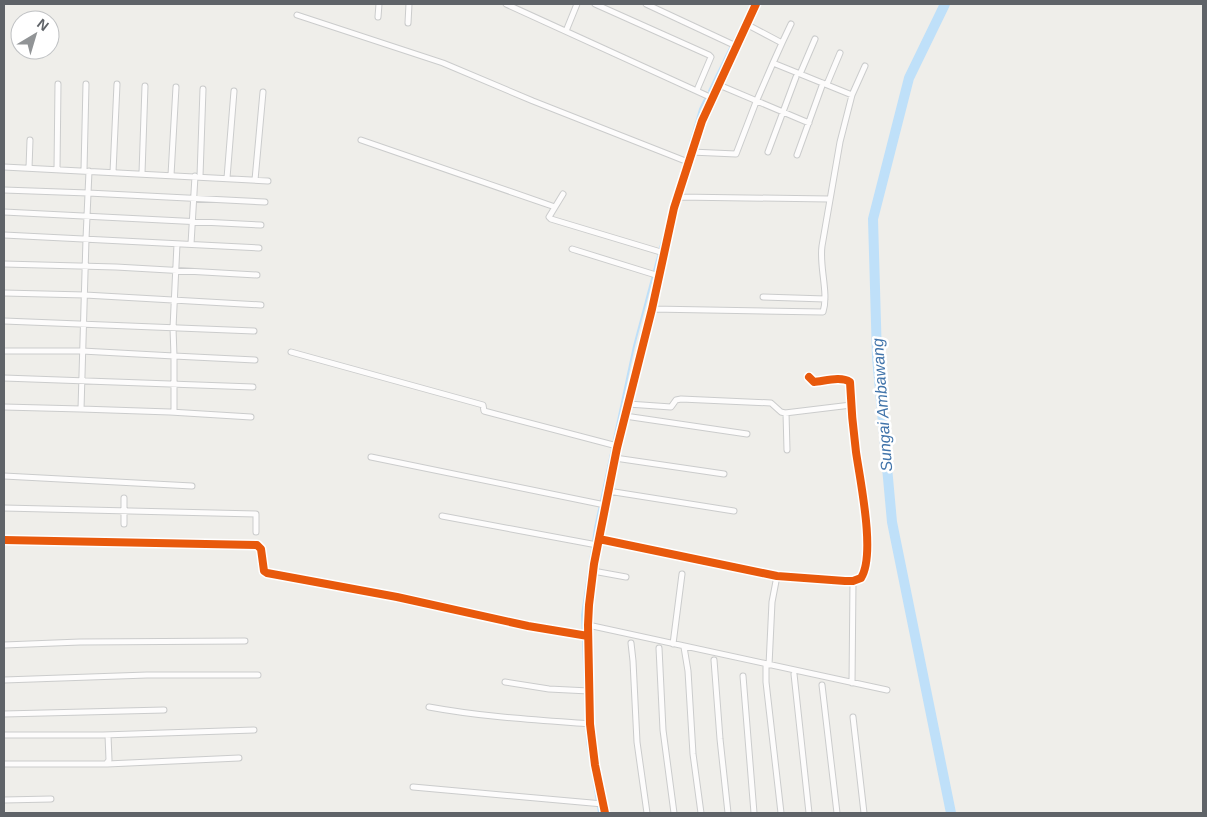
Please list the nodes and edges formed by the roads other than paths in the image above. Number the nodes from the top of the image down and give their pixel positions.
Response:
1 (380, 4) edge
2 (410, 4) edge
3 (506, 4) edge
4 (577, 4) edge
5 (595, 4) edge
6 (646, 4) edge
7 (756, 4) edge
8 (297, 15) dead end
9 (378, 17) dead end
10 (408, 23) dead end
11 (746, 24) junction
12 (790, 24) dead end
13 (566, 31) junction
14 (815, 39) dead end
15 (782, 42) junction
16 (736, 46) junction
17 (840, 52) dead end
18 (773, 63) junction
19 (865, 66) dead end
20 (798, 76) junction
21 (58, 84) dead end
22 (86, 84) dead end
23 (117, 84) dead end
24 (825, 84) junction
25 (718, 85) junction
26 (145, 86) dead end
27 (176, 86) dead end
28 (203, 89) dead end
29 (697, 90) junction
30 (234, 91) dead end
31 (263, 92) dead end
32 (712, 98) junction
33 (851, 98) junction
34 (756, 102) junction
35 (782, 112) junction
36 (809, 123) junction
37 (30, 140) dead end
38 (361, 140) dead end
39 (691, 152) junction
40 (768, 152) dead end
41 (797, 155) dead end
42 (688, 162) junction
43 (4, 167) edge
44 (29, 168) junction
45 (57, 169) junction
46 (87, 171) junction
47 (113, 172) junction
48 (142, 173) junction
49 (171, 175) junction
50 (198, 176) junction
51 (227, 178) junction
52 (255, 180) junction
53 (268, 181) dead end
54 (4, 190) edge
55 (88, 193) junction
56 (563, 194) dead end
57 (678, 197) junction
58 (194, 198) junction
59 (829, 199) junction
60 (265, 202) dead end
61 (555, 207) junction
62 (4, 212) edge
63 (87, 215) junction
64 (192, 221) junction
65 (261, 225) dead end
66 (4, 235) edge
67 (86, 239) junction
68 (177, 244) junction
69 (191, 244) junction
70 (259, 248) dead end
71 (572, 249) dead end
72 (664, 253) junction
73 (4, 264) edge
74 (85, 266) junction
75 (176, 271) junction
76 (257, 276) dead end
77 (659, 276) junction
78 (4, 293) edge
79 (85, 295) junction
80 (763, 297) dead end
81 (175, 299) junction
82 (825, 299) junction
83 (262, 305) dead end
84 (652, 308) junction
85 (4, 321) edge
86 (83, 323) junction
87 (173, 328) junction
88 (254, 331) dead end
89 (4, 351) edge
90 (82, 351) junction
91 (291, 352) dead end
92 (174, 356) junction
93 (255, 360) dead end
94 (808, 377) dead end
95 (4, 378) edge
96 (82, 381) junction
97 (174, 385) junction
98 (253, 387) dead end
99 (628, 404) junction
100 (850, 405) junction
101 (4, 407) edge
102 (81, 409) junction
103 (174, 412) junction
104 (786, 413) junction
105 (625, 416) junction
106 (251, 417) dead end
107 (747, 434) dead end
108 (618, 446) junction
109 (786, 450) dead end
110 (371, 457) dead end
111 (615, 458) junction
112 (724, 474) dead end
113 (4, 476) edge
114 (192, 486) dead end
115 (608, 490) junction
116 (124, 498) dead end
117 (605, 505) junction
118 (4, 508) edge
119 (124, 511) junction
120 (734, 511) dead end
121 (442, 516) dead end
122 (124, 524) dead end
123 (256, 532) dead end
124 (599, 539) junction
125 (4, 540) edge
126 (597, 545) junction
127 (593, 571) junction
128 (682, 574) dead end
129 (777, 576) junction
130 (626, 577) dead end
131 (853, 581) junction
132 (588, 625) junction
133 (588, 636) junction
134 (245, 641) dead end
135 (631, 643) dead end
136 (673, 644) junction
137 (4, 645) edge
138 (684, 647) junction
139 (659, 648) dead end
140 (714, 660) dead end
141 (767, 665) junction
142 (794, 674) dead end
143 (258, 675) dead end
144 (743, 676) dead end
145 (4, 680) edge
146 (505, 682) dead end
147 (852, 683) junction
148 (822, 685) dead end
149 (887, 690) dead end
150 (589, 691) junction
151 (430, 707) dead end
152 (164, 710) dead end
153 (4, 714) edge
154 (853, 717) dead end
155 (590, 724) junction
156 (254, 730) dead end
157 (4, 735) edge
158 (108, 735) junction
159 (239, 758) dead end
160 (4, 764) edge
161 (106, 764) junction
162 (414, 787) dead end
163 (51, 799) dead end
164 (4, 800) edge
165 (603, 804) junction
166 (605, 813) edge
167 (647, 813) edge
168 (674, 813) edge
169 (701, 813) edge
170 (728, 813) edge
171 (754, 813) edge
172 (781, 813) edge
173 (809, 813) edge
174 (836, 813) edge
175 (864, 813) edge

1 - 9 street
2 - 10 street
3 - 13 street
4 - 13 street
5 - 29 street
6 - 16 street
7 - 11 street
8 - 42 street
11 - 15 street
11 - 16 street
12 - 15 street
13 - 29 street
14 - 20 street
15 - 18 street
16 - 25 street
17 - 24 street
18 - 20 street
18 - 34 street
19 - 33 street
20 - 24 street
20 - 35 street
21 - 45 street
22 - 46 street
23 - 47 street
24 - 33 street
24 - 36 street
25 - 32 street
25 - 34 street
26 - 48 street
27 - 49 street
28 - 50 street
29 - 32 street
30 - 51 street
31 - 52 street
32 - 39 street
33 - 59 street
34 - 35 street
34 - 39 street
35 - 36 street
35 - 40 street
36 - 41 street
37 - 44 street
38 - 61 street
39 - 42 street
42 - 57 street
43 - 44 street
44 - 45 street
45 - 46 street
46 - 47 street
46 - 55 street
47 - 48 street
48 - 49 street
49 - 50 street
50 - 51 street
50 - 58 street
51 - 52 street
52 - 53 street
54 - 55 street
55 - 58 street
55 - 63 street
56 - 61 street
57 - 59 street
57 - 72 street
58 - 60 street
58 - 64 street
59 - 82 street
61 - 72 street
62 - 63 street
63 - 64 street
63 - 67 street
64 - 65 street
64 - 69 street
66 - 67 street
67 - 68 street
67 - 74 street
68 - 69 street
68 - 75 street
69 - 70 street
71 - 77 street
72 - 77 street
73 - 74 street
74 - 75 street
74 - 79 street
75 - 76 street
75 - 81 street
77 - 84 street
78 - 79 street
79 - 81 street
79 - 86 street
80 - 82 street
81 - 83 street
81 - 87 street
82 - 84 street
84 - 99 street
85 - 86 street
86 - 87 street
86 - 90 street
87 - 88 street
87 - 92 street
89 - 90 street
90 - 92 street
90 - 96 street
91 - 108 street
92 - 93 street
92 - 97 street
94 - 100 street
95 - 96 street
96 - 97 street
96 - 102 street
97 - 98 street
97 - 103 street
99 - 104 street
99 - 105 street
100 - 104 street
100 - 131 street
101 - 102 street
102 - 103 street
103 - 106 street
104 - 109 street
105 - 107 street
105 - 108 street
108 - 111 street
110 - 117 street
111 - 112 street
111 - 115 street
113 - 114 street
115 - 117 street
115 - 120 street
116 - 119 street
117 - 124 street
118 - 119 street
119 - 122 street
119 - 123 street
121 - 126 street
124 - 126 street
124 - 129 street
125 - 133 street
126 - 127 street
127 - 130 street
127 - 132 street
128 - 136 street
129 - 131 street
129 - 141 street
131 - 147 street
132 - 133 street
132 - 136 street
133 - 150 street
134 - 137 street
135 - 167 street
136 - 138 street
138 - 141 street
138 - 169 street
139 - 168 street
140 - 170 street
141 - 147 street
141 - 172 street
142 - 173 street
143 - 145 street
144 - 171 street
146 - 150 street
147 - 149 street
148 - 174 street
150 - 155 street
151 - 155 street
152 - 153 street
154 - 175 street
155 - 165 street
156 - 158 street
157 - 158 street
158 - 161 street
159 - 161 street
160 - 161 street
162 - 165 street
163 - 164 street
165 - 166 street

